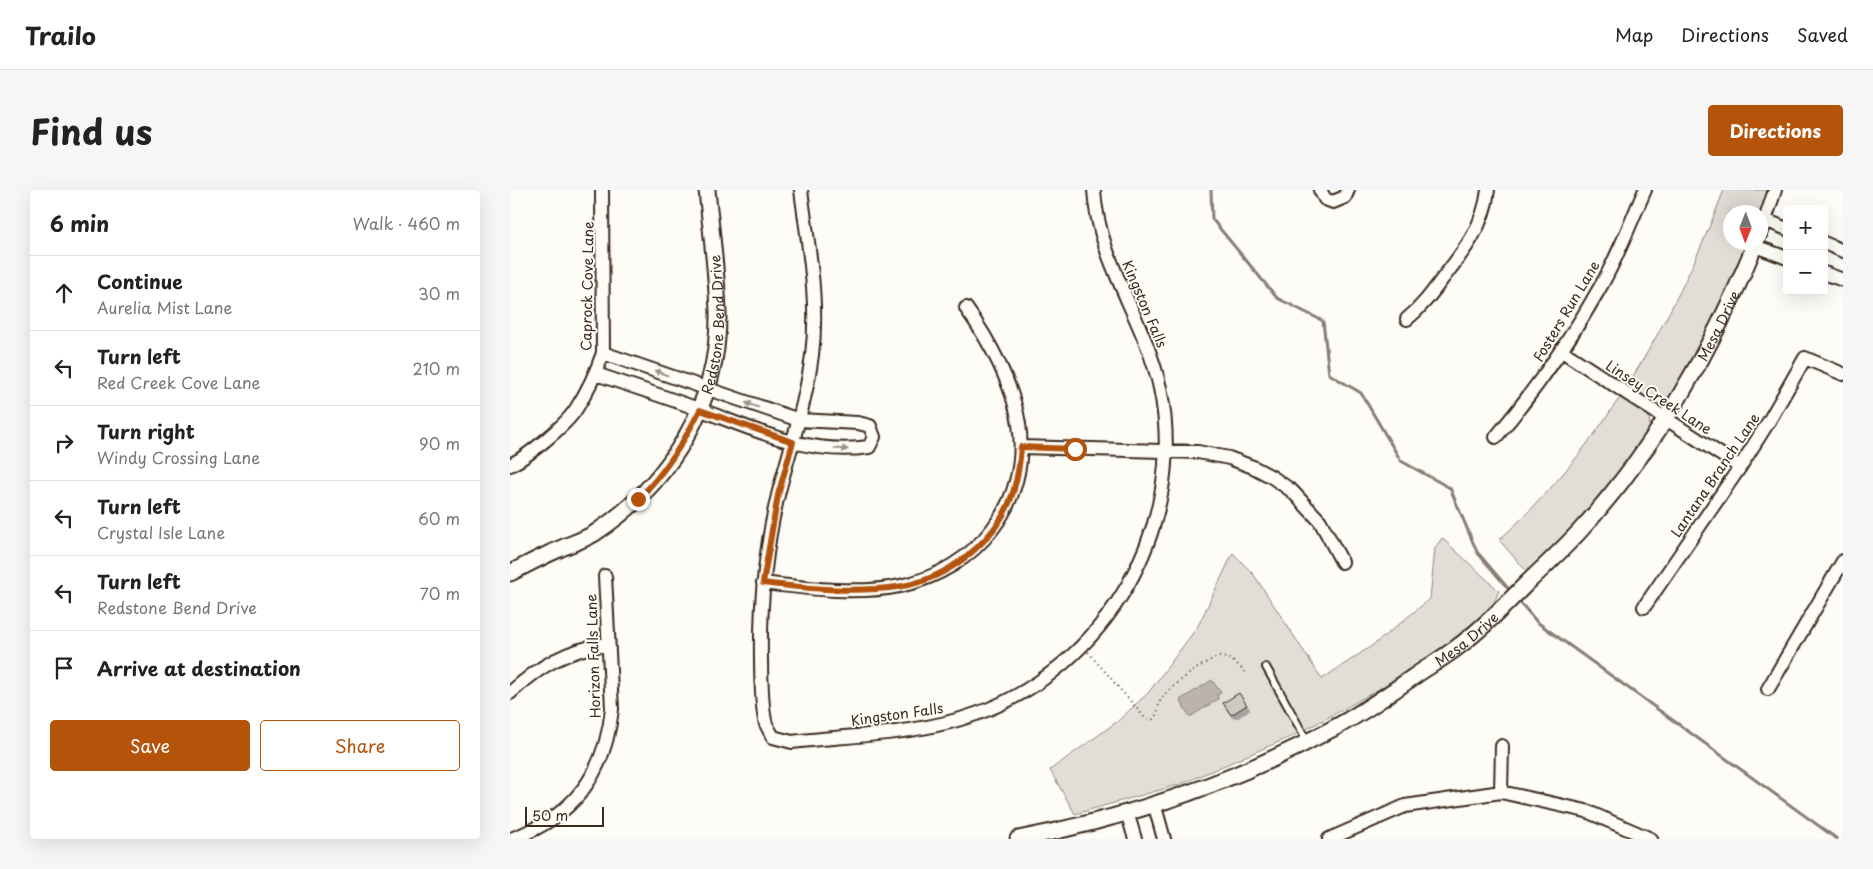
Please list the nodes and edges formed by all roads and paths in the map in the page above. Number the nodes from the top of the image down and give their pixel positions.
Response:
1 (602, 190) edge
2 (707, 190) edge
3 (801, 190) edge
4 (1094, 190) edge
5 (1320, 190) edge
6 (1348, 190) edge
7 (1488, 190) edge
8 (1645, 190) edge
9 (1776, 190) edge
10 (1768, 211) edge
11 (1783, 230) edge
12 (1768, 233) edge
13 (1768, 242) edge
14 (1828, 245) edge
15 (1753, 250) edge
16 (1843, 251) edge
17 (1783, 255) edge
18 (1828, 274) edge
19 (1843, 280) edge
20 (966, 308) dead end
21 (1407, 319) dead end
22 (1562, 351) junction
23 (603, 353) junction
24 (596, 374) junction
25 (1843, 374) edge
26 (707, 389) junction
27 (700, 410) junction
28 (1665, 419) junction
29 (799, 420) junction
30 (1496, 437) dead end
31 (793, 442) junction
32 (1021, 447) junction
33 (1165, 452) junction
34 (510, 465) edge
35 (1740, 467) junction
36 (1843, 561) edge
37 (1342, 562) dead end
38 (510, 573) edge
39 (605, 576) dead end
40 (763, 583) junction
41 (1644, 606) dead end
42 (608, 644) junction
43 (1083, 646) junction
44 (1266, 667) dead end
45 (1246, 673) dead end
46 (1768, 689) dead end
47 (510, 693) edge
48 (1308, 742) junction
49 (1502, 746) dead end
50 (1502, 792) junction
51 (1154, 804) junction
52 (1127, 812) junction
53 (511, 839) edge
54 (1018, 839) edge
55 (1135, 839) edge
56 (1164, 839) edge
57 (1329, 839) edge
58 (1651, 839) edge

1 - 23 street, Caprock Cove Lane
2 - 26 street, Redstone Bend Drive
3 - 29 street
4 - 33 street, Kingston Falls
5 - 6 street
7 - 21 street
8 - 22 street, Fosters Run Lane
9 - 10 street, Mesa Drive
11 - 12 street
13 - 17 street
14 - 16 street
15 - 28 street, Mesa Drive
18 - 19 street
20 - 32 street
22 - 28 street, Linsey Creek Lane
22 - 30 street, Fosters Run Lane
23 - 24 street, Caprock Cove Lane
26 -> 23 street
24 - 27 street
24 - 34 street, Caprock Cove Lane
25 - 35 street, Lantana Branch Lane
26 - 27 street, Redstone Bend Drive
29 -> 26 street
27 - 31 street
27 - 38 street, Redstone Bend Drive
28 - 35 street, Linsey Creek Lane
28 - 48 street, Mesa Drive
29 - 31 street
31 -> 29 street
31 - 40 street
32 - 33 street
32 - 40 street
33 - 37 street
33 - 43 street, Kingston Falls
35 - 41 street, Lantana Branch Lane
36 - 46 street
39 - 42 street, Horizon Falls Lane
40 - 43 street, Kingston Falls
42 - 47 street
42 - 53 street, Horizon Falls Lane
43 - 45 path
44 - 48 lane
48 - 51 street, Mesa Drive
49 - 50 street
50 - 57 street
50 - 58 street
51 - 52 street, Mesa Drive
51 - 56 street
52 - 54 street, Mesa Drive
52 - 55 street

